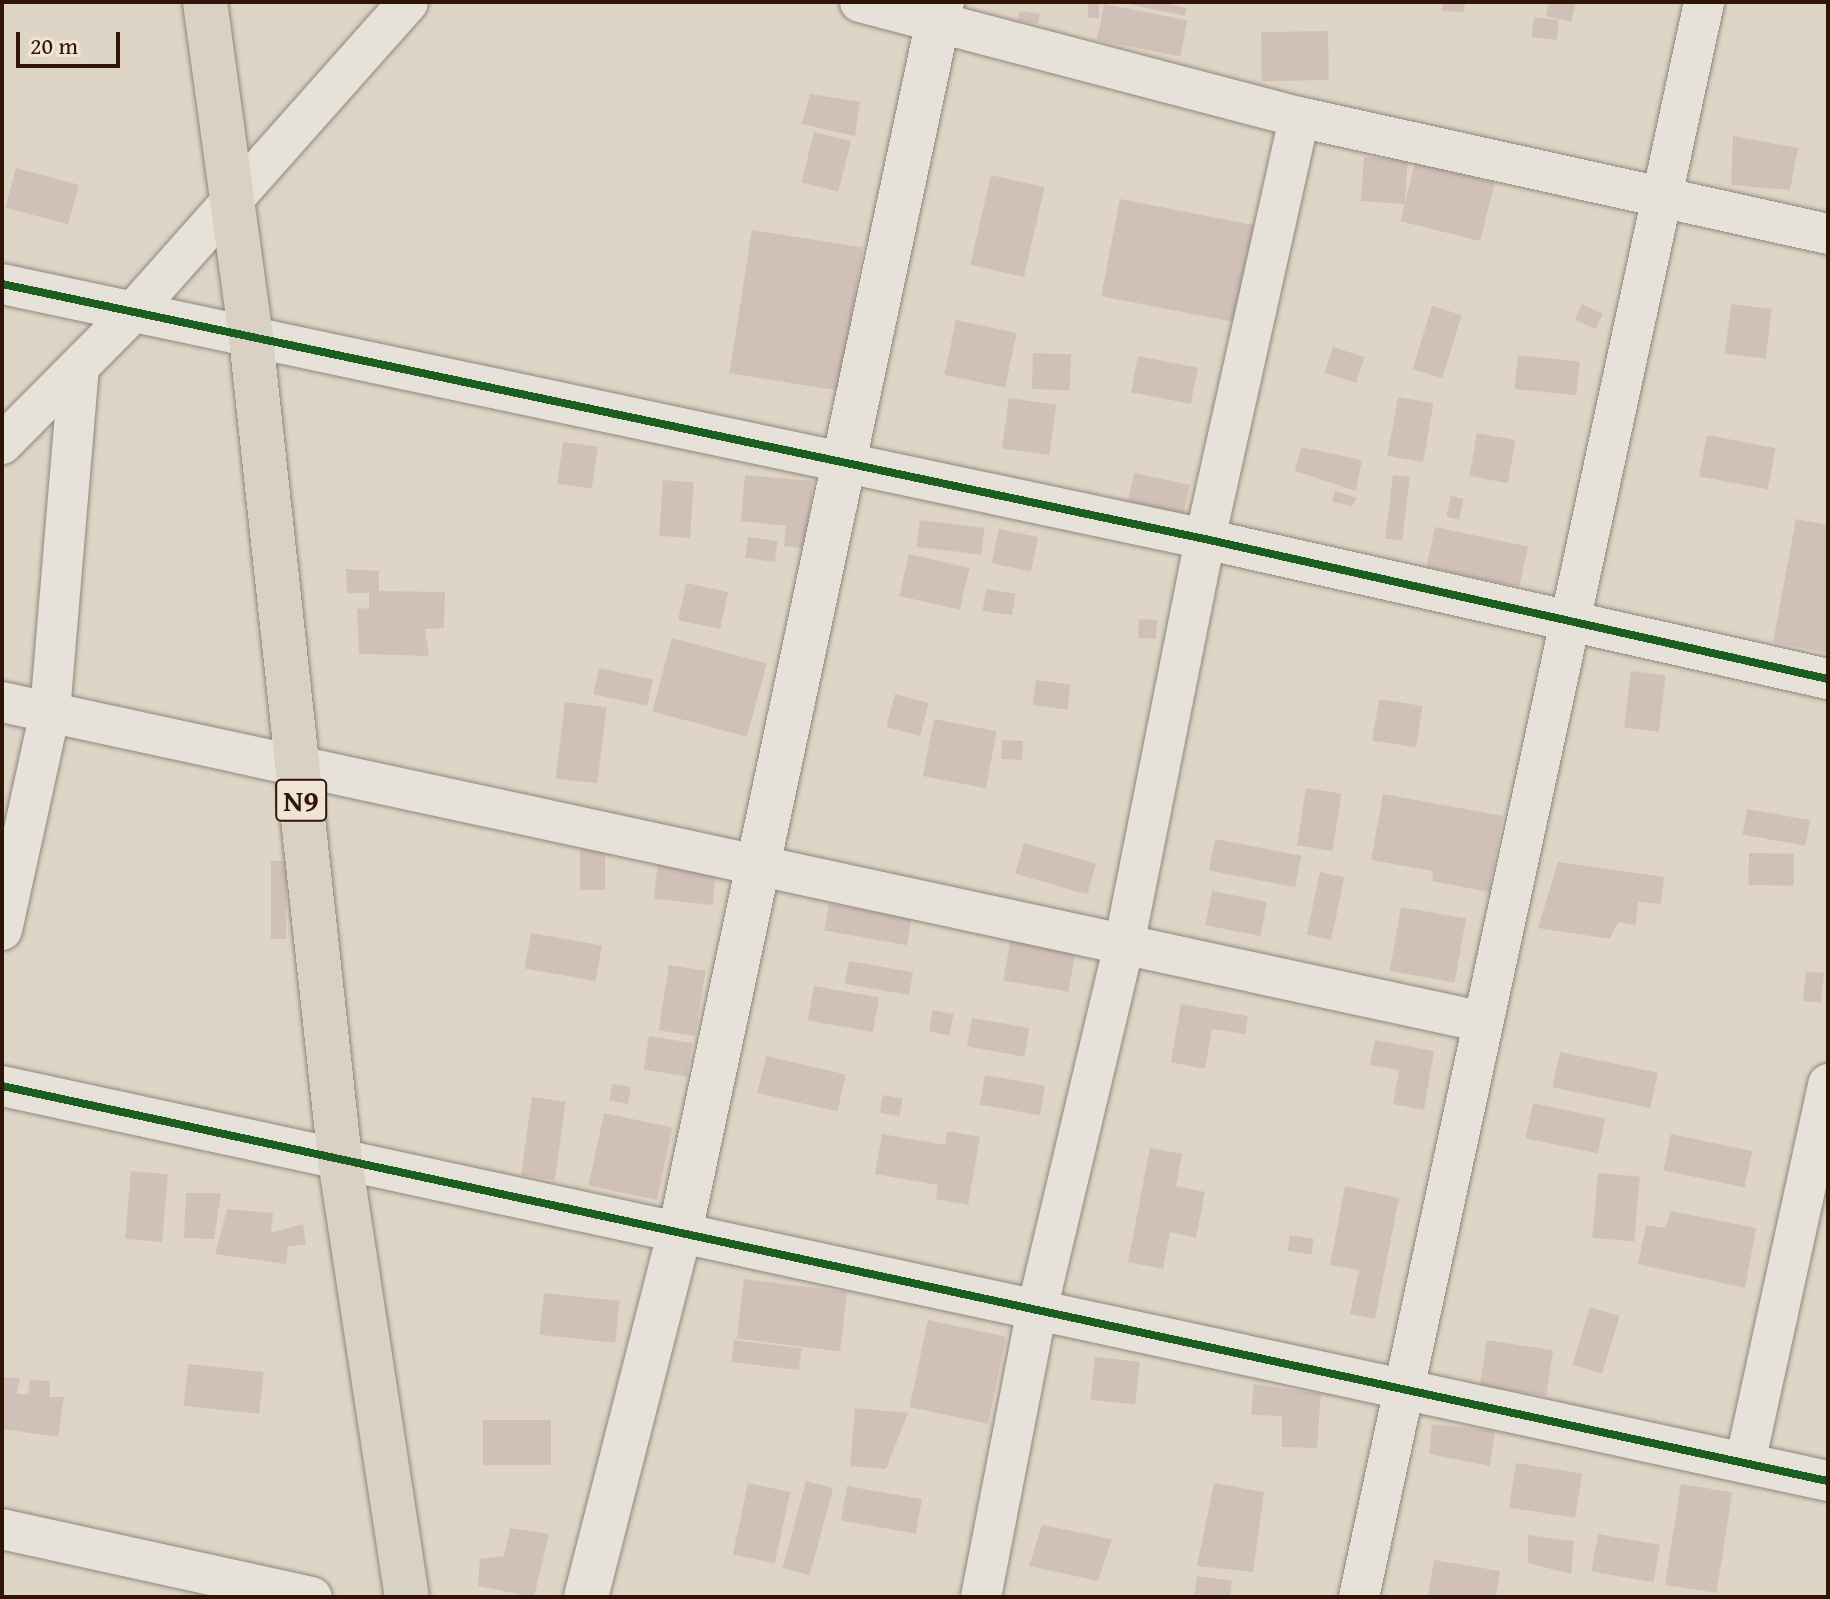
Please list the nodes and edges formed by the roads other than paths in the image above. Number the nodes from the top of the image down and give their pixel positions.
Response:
1 (205, 2) edge
2 (408, 2) edge
3 (860, 2) edge
4 (1704, 2) edge
5 (940, 11) edge
6 (1299, 117) junction
7 (232, 196) junction
8 (1663, 201) junction
9 (1828, 234) edge
10 (2, 284) edge
11 (133, 312) junction
12 (251, 338) junction
13 (79, 368) junction
14 (2, 444) edge
15 (845, 464) junction
16 (1205, 539) junction
17 (1569, 623) junction
18 (1828, 679) edge
19 (2, 702) edge
20 (50, 712) junction
21 (298, 766) junction
22 (760, 861) junction
23 (2, 930) edge
24 (1125, 940) junction
25 (1483, 1022) junction
26 (1828, 1084) edge
27 (2, 1086) edge
28 (340, 1160) junction
29 (680, 1232) junction
30 (1037, 1310) junction
31 (1403, 1389) junction
32 (1745, 1463) junction
33 (1828, 1481) edge
34 (2, 1529) edge
35 (312, 1597) edge
36 (407, 1597) edge
37 (586, 1597) edge
38 (981, 1597) edge
39 (1359, 1597) edge

1 - 7 main road, N9
2 - 7 street
3 - 5 street
4 - 8 street
5 - 6 street
5 - 15 main road
6 - 8 street
6 - 16 street
7 - 11 street
7 - 12 main road, N9
8 - 9 street
8 - 17 street
10 - 11 street
11 - 12 street
11 - 13 street
12 - 15 street
12 - 21 main road, N9
13 - 14 street
13 - 20 street
15 - 16 street
15 - 22 main road
16 - 17 street
16 - 24 street
17 - 18 street
17 - 25 street
19 - 20 street
20 - 21 street
20 - 23 street
21 - 22 street
21 - 28 main road, N9
22 - 24 street
22 - 29 main road
24 - 25 street
24 - 30 street
25 - 31 street
26 - 32 street
27 - 28 street
28 - 29 street
28 - 36 main road, N9
29 - 30 street
29 - 37 main road
30 - 31 street
30 - 38 street
31 - 32 street
31 - 39 street
32 - 33 street
34 - 35 street

